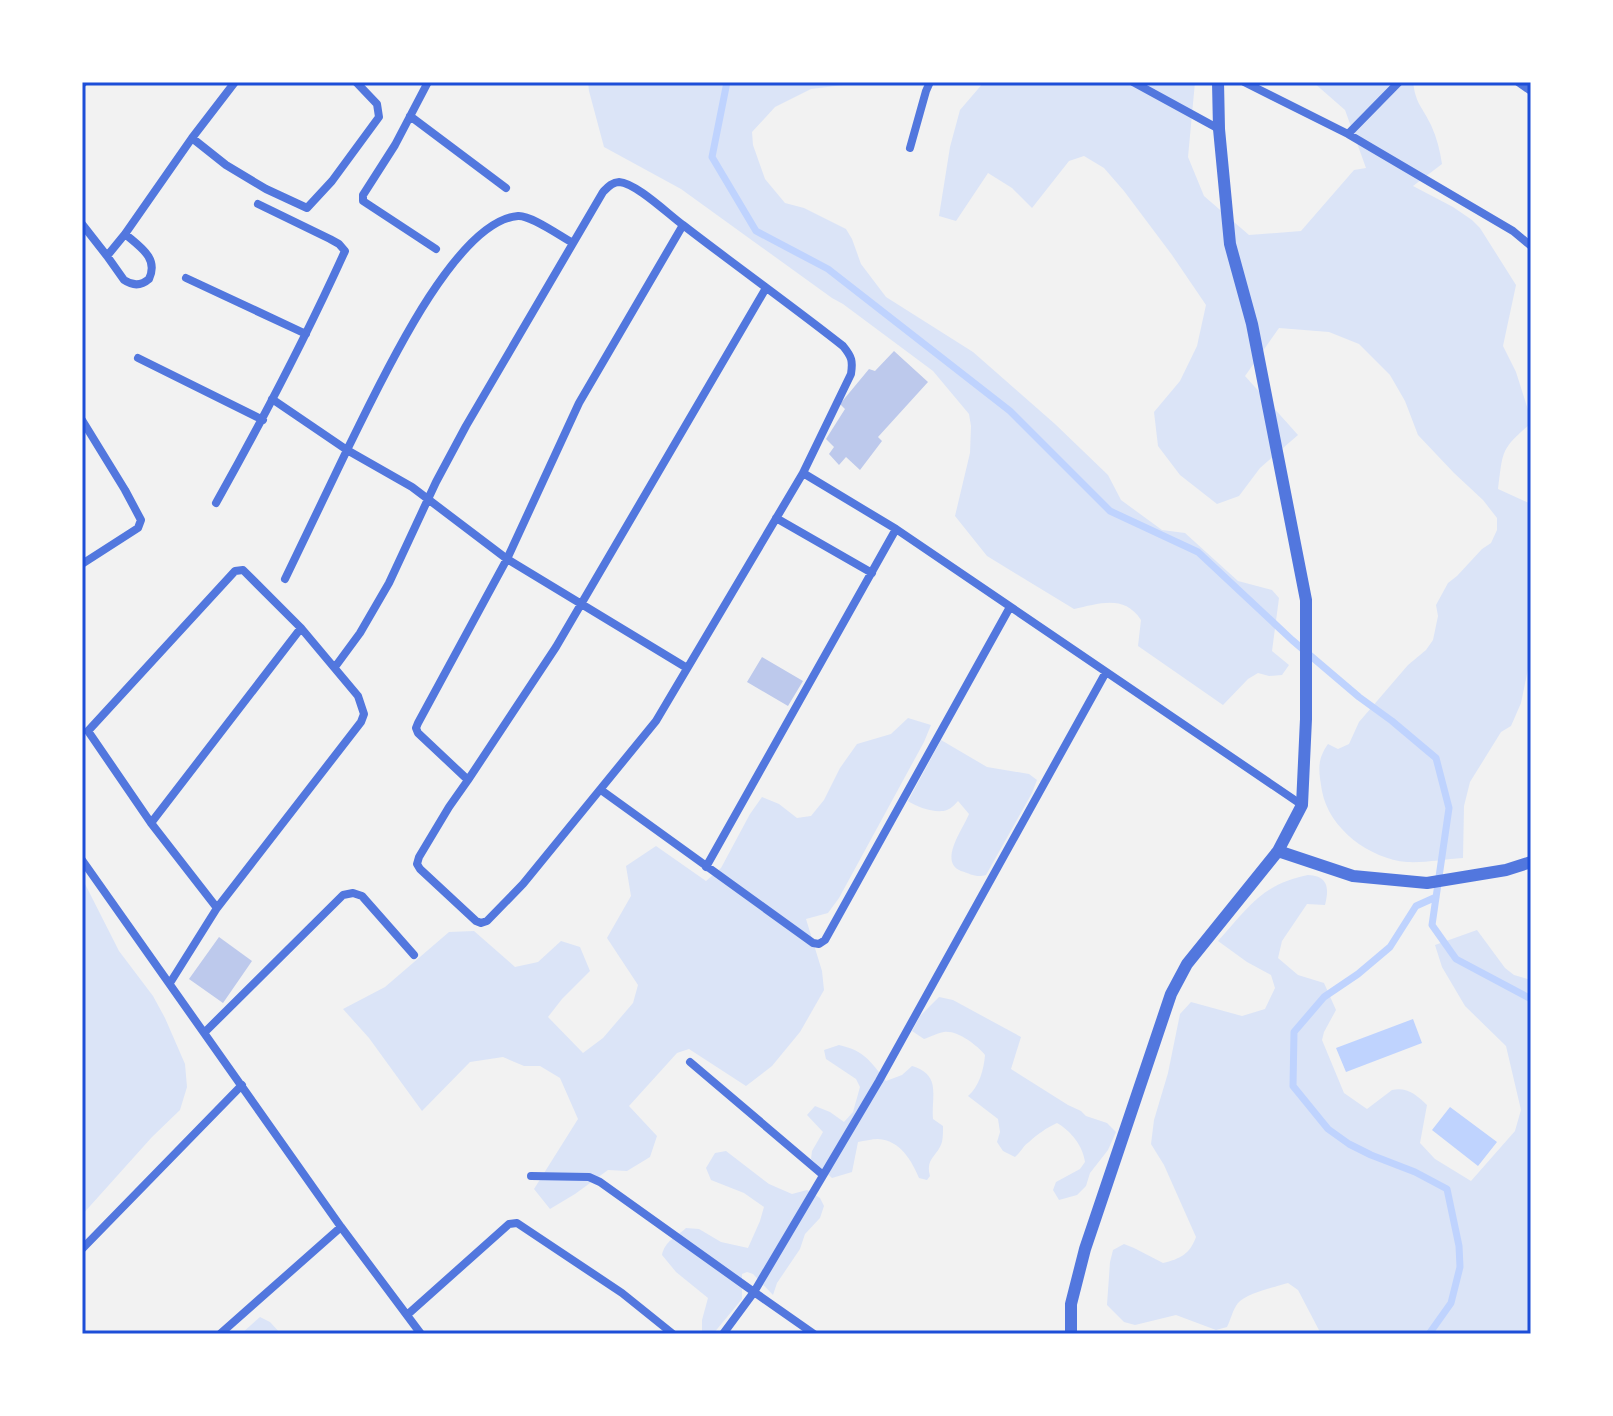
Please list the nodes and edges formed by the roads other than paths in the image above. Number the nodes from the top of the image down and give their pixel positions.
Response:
1 (235, 82) edge
2 (356, 82) edge
3 (428, 82) edge
4 (930, 82) edge
5 (1133, 82) edge
6 (1218, 82) edge
7 (1244, 82) edge
8 (1399, 82) edge
9 (1518, 82) edge
10 (1531, 91) edge
11 (410, 116) junction
12 (1219, 129) junction
13 (1348, 134) junction
14 (192, 138) junction
15 (910, 148) dead end
16 (506, 188) dead end
17 (258, 204) dead end
18 (82, 224) edge
19 (683, 225) junction
20 (125, 234) junction
21 (573, 243) junction
22 (1531, 246) edge
23 (436, 249) dead end
24 (107, 256) junction
25 (186, 278) dead end
26 (766, 288) junction
27 (306, 334) junction
28 (138, 358) dead end
29 (272, 399) junction
30 (82, 420) edge
31 (263, 420) junction
32 (347, 450) junction
33 (803, 473) junction
34 (428, 500) junction
35 (216, 503) dead end
36 (776, 518) junction
37 (896, 529) junction
38 (507, 559) junction
39 (82, 564) edge
40 (872, 573) junction
41 (285, 579) dead end
42 (582, 604) junction
43 (1010, 607) junction
44 (301, 628) junction
45 (335, 667) junction
46 (687, 668) junction
47 (1106, 672) junction
48 (82, 722) edge
49 (88, 731) junction
50 (468, 780) junction
51 (601, 790) junction
52 (1302, 805) junction
53 (151, 823) junction
54 (1278, 851) junction
55 (82, 860) edge
56 (1531, 862) edge
57 (706, 867) junction
58 (217, 908) junction
59 (414, 955) dead end
60 (170, 983) junction
61 (205, 1032) junction
62 (690, 1062) dead end
63 (242, 1085) junction
64 (823, 1175) junction
65 (531, 1176) dead end
66 (341, 1227) junction
67 (82, 1249) edge
68 (754, 1292) junction
69 (407, 1315) junction
70 (220, 1334) edge
71 (421, 1334) edge
72 (673, 1334) edge
73 (723, 1334) edge
74 (814, 1334) edge
75 (1071, 1334) edge

1 - 14 street
2 - 14 street
3 - 11 street
4 - 15 street
5 - 12 street
6 - 12 street
7 - 13 street
8 - 13 street
9 - 10 street
11 - 16 street
11 - 23 street
12 - 52 street
13 - 22 street
14 - 20 street
17 - 27 street
18 - 24 street
19 - 21 street
19 - 26 street
19 - 38 street
20 - 24 street
20 - 24 street
21 - 32 street
21 - 34 street
25 - 27 street
26 - 33 street
26 - 42 street
27 - 29 street
28 - 31 street
29 - 31 street
29 - 32 street
30 - 39 street
31 - 35 street
32 - 34 street
32 - 41 street
33 - 36 street
33 - 37 street
34 - 38 street
34 - 45 street
36 - 40 street
36 - 46 street
37 - 40 street
37 - 43 street
38 - 42 street
38 - 50 street
40 - 57 street
42 - 46 street
42 - 50 street
43 - 47 street
43 - 57 street
44 - 45 street
44 - 49 street
44 - 53 street
45 - 58 street
46 - 51 street
47 - 52 street
47 - 64 street
48 - 49 street
49 - 53 street
50 - 51 street
51 - 57 street
52 - 54 street
53 - 58 street
54 - 56 street
54 - 75 street
55 - 60 street
58 - 60 street
59 - 61 street
60 - 61 street
61 - 63 street
62 - 64 street
63 - 66 street
63 - 67 street
64 - 68 street
65 - 68 street
66 - 69 street
66 - 70 street
68 - 73 street
68 - 74 street
69 - 71 street
69 - 72 street

